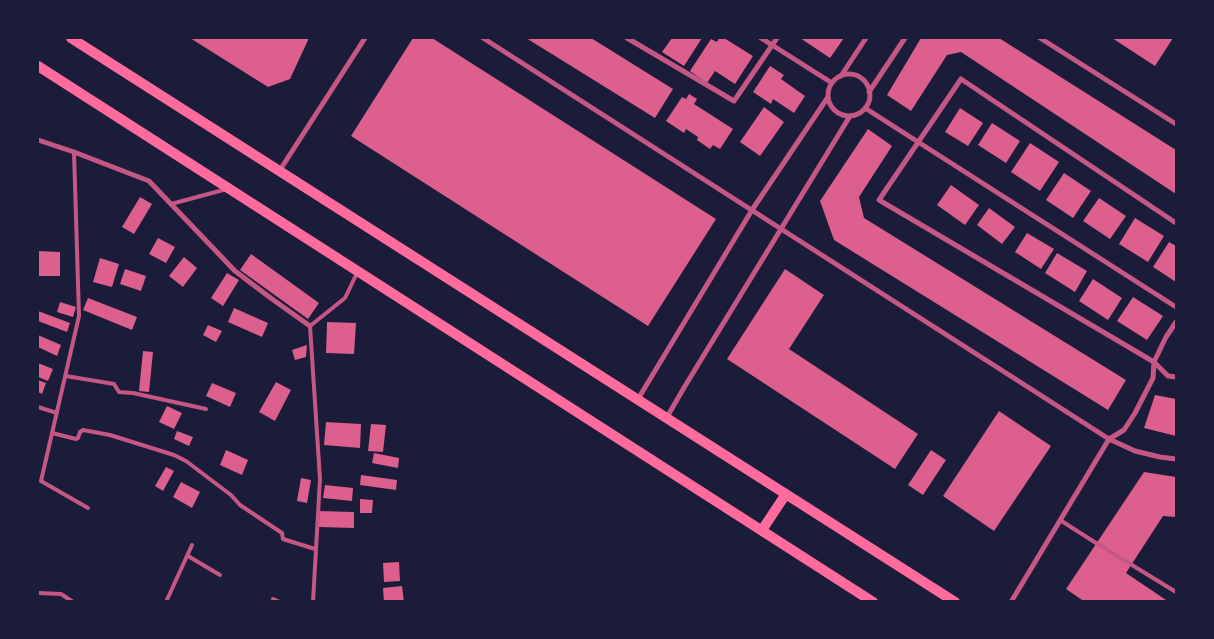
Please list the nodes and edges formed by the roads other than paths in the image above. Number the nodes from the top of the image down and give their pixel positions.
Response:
1 (71, 38) edge
2 (365, 38) edge
3 (483, 38) edge
4 (627, 38) edge
5 (760, 38) edge
6 (777, 38) edge
7 (866, 38) edge
8 (905, 38) edge
9 (1040, 38) edge
10 (772, 45) junction
11 (38, 66) edge
12 (841, 76) junction
13 (832, 83) junction
14 (869, 92) junction
15 (828, 97) junction
16 (865, 108) junction
17 (850, 116) junction
18 (1176, 124) edge
19 (38, 140) edge
20 (918, 142) junction
21 (74, 152) junction
22 (280, 170) junction
23 (229, 188) junction
24 (170, 204) junction
25 (752, 210) junction
26 (1176, 223) edge
27 (781, 228) junction
28 (358, 271) junction
29 (1176, 307) edge
30 (1176, 322) edge
31 (310, 326) junction
32 (1154, 362) junction
33 (66, 376) junction
34 (1176, 377) edge
35 (638, 399) junction
36 (38, 407) edge
37 (206, 409) dead end
38 (57, 413) junction
39 (667, 418) junction
40 (52, 433) junction
41 (1109, 439) junction
42 (1176, 459) edge
43 (39, 481) edge
44 (786, 494) junction
45 (88, 508) dead end
46 (1060, 520) junction
47 (762, 530) junction
48 (192, 545) dead end
49 (316, 549) junction
50 (188, 556) junction
51 (220, 575) dead end
52 (1176, 592) edge
53 (38, 593) edge
54 (273, 599) dead end
55 (73, 602) edge
56 (166, 602) edge
57 (280, 602) edge
58 (313, 602) edge
59 (873, 602) edge
60 (955, 602) edge
61 (1011, 602) edge

1 - 22 main road
2 - 22 street
3 - 25 street
4 - 10 street
5 - 10 street
6 - 10 street
7 - 12 street
8 - 14 street
9 - 18 street
10 - 13 street
11 - 23 main road
12 - 13 street
12 - 14 street
13 - 15 street
14 - 16 street
15 - 17 street
15 - 25 street
16 - 17 street
16 - 20 street
17 - 27 street
19 - 21 street
20 - 26 street
20 - 29 street
20 - 32 street
21 - 24 street
21 - 33 lane
22 - 35 main road
23 - 24 lane
23 - 28 main road
24 - 31 street
25 - 27 street
25 - 35 street
27 - 39 street
27 - 41 street
28 - 31 lane
28 - 47 main road
30 - 32 street
31 - 49 lane
32 - 34 street
32 - 41 street
33 - 37 lane
33 - 38 lane
35 - 39 main road
36 - 38 lane
38 - 40 lane
39 - 44 main road
40 - 43 lane
40 - 49 lane
41 - 42 street
41 - 46 street
43 - 45 lane
44 - 47 main road
44 - 60 main road
46 - 52 lane
46 - 61 street
47 - 59 main road
48 - 50 lane
49 - 58 lane
50 - 51 lane
50 - 56 lane
53 - 55 lane
54 - 57 lane

